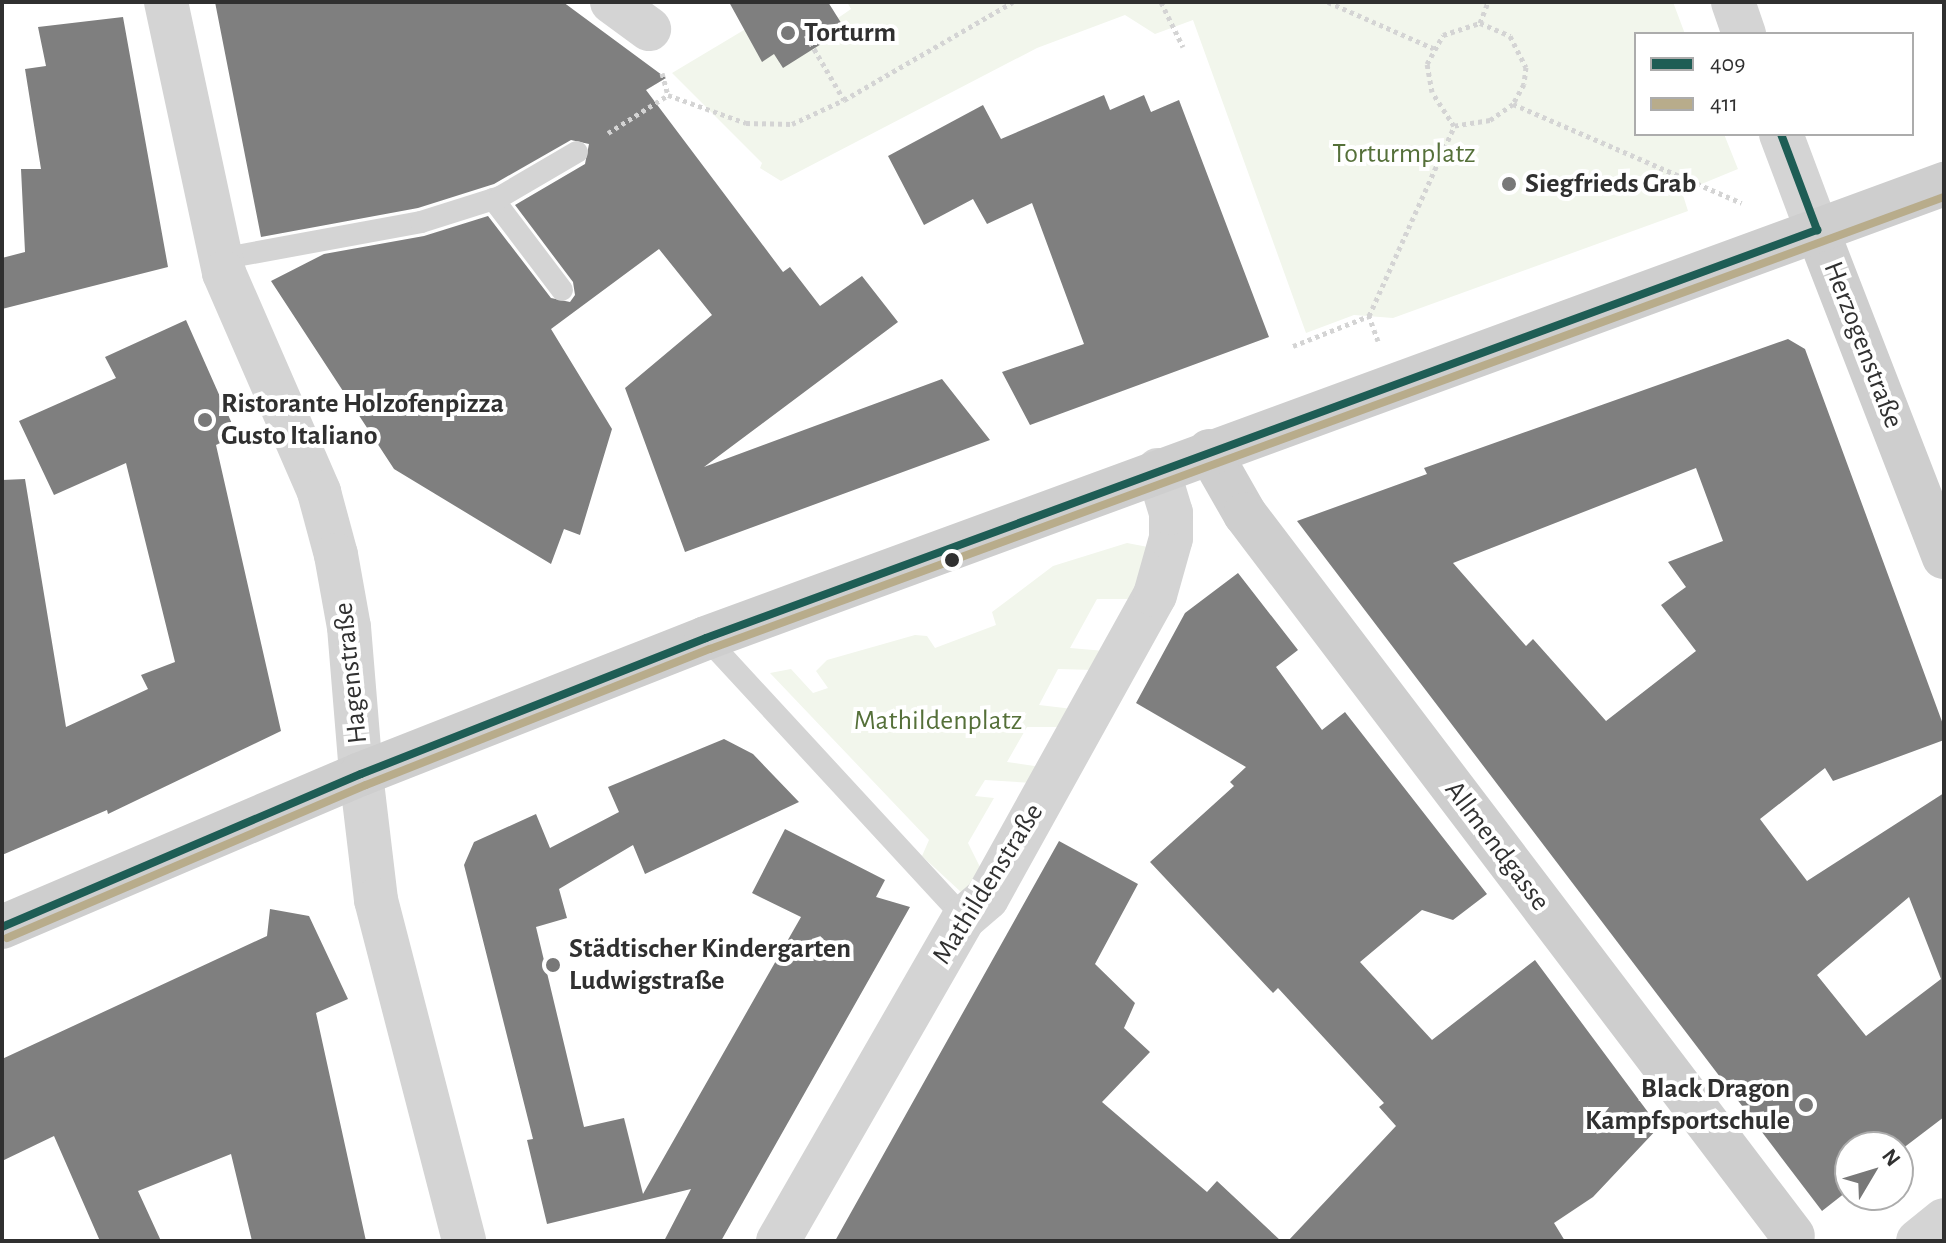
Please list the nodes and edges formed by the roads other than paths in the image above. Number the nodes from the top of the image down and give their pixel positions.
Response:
1 (166, 2) edge
2 (612, 2) edge
3 (1733, 2) edge
4 (649, 29) dead end
5 (1743, 32) edge
6 (1782, 136) edge
7 (577, 152) road end
8 (1944, 184) edge
9 (493, 199) junction
10 (1817, 230) junction
11 (220, 259) junction
12 (562, 290) dead end
13 (1209, 451) junction
14 (1158, 470) junction
15 (1944, 557) edge
16 (706, 638) junction
17 (361, 774) junction
18 (964, 918) junction
19 (2, 927) edge
20 (1944, 1220) edge
21 (1792, 1239) edge
22 (464, 1241) edge
23 (778, 1241) edge
24 (1918, 1241) edge

1 - 11 street, Hagenstraße
2 - 4 street
3 - 5 street
6 - 10 street, Herzogenstraße
7 - 9 lane
8 - 10 main road
9 - 11 lane
9 - 12 lane
10 - 13 main road
10 - 15 main road, Herzogenstraße
11 - 17 street, Hagenstraße
13 - 14 main road
13 - 21 main road, Allmendgasse
14 - 16 main road
14 - 18 street, Mathildenstraße
16 - 17 main road
16 - 18 lane
17 - 19 main road
17 - 22 street, Hagenstraße
18 - 23 street, Mathildenstraße
20 - 24 street

